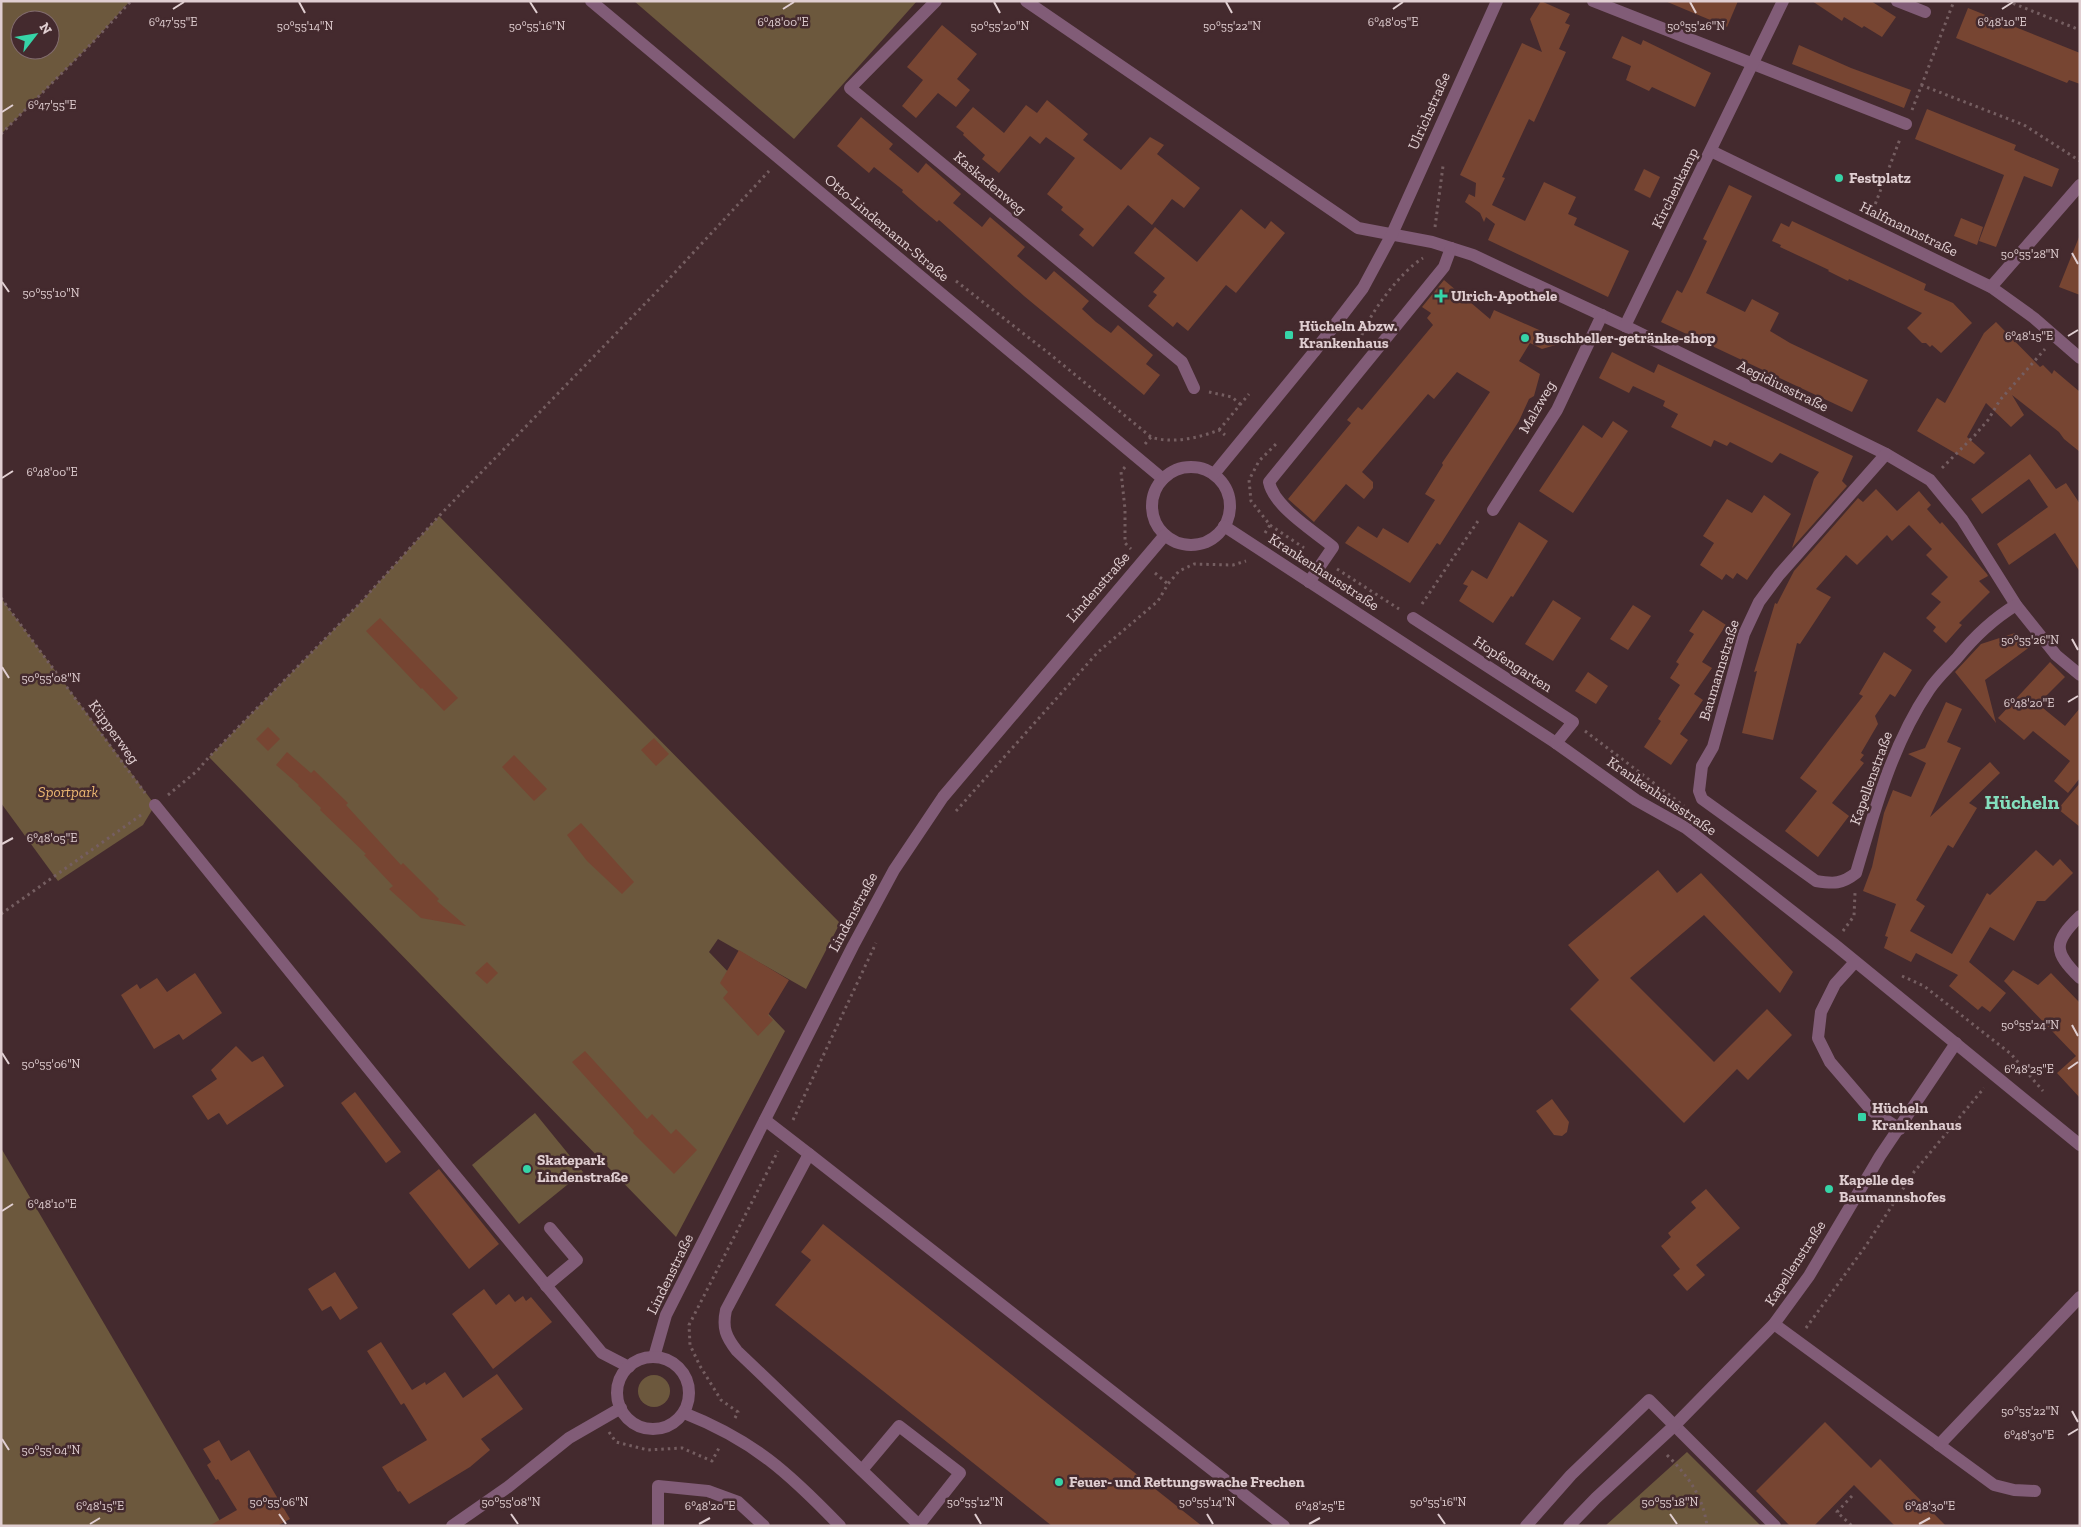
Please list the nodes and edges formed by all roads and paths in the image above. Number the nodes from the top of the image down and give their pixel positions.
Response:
1 (131, 1) edge
2 (591, 1) edge
3 (936, 1) edge
4 (1026, 1) edge
5 (1497, 1) edge
6 (1593, 1) edge
7 (1783, 1) edge
8 (1897, 1) edge
9 (2007, 1) edge
10 (1925, 12) dead end
11 (2080, 30) edge
12 (1753, 63) junction
13 (1921, 85) dead end
14 (1906, 124) dead end
15 (1, 134) edge
16 (1711, 151) junction
17 (778, 159) junction
18 (1446, 159) dead end
19 (2080, 161) edge
20 (2080, 185) edge
21 (1392, 234) junction
22 (1432, 242) junction
23 (1451, 248) junction
24 (948, 275) dead end
25 (1991, 288) junction
26 (1602, 315) junction
27 (1625, 326) junction
28 (2056, 337) junction
29 (1360, 345) dead end
30 (2080, 358) edge
31 (1194, 388) joint
32 (1249, 394) dead end
33 (1241, 404) junction
34 (1219, 430) dead end
35 (1151, 437) dead end
36 (1282, 438) dead end
37 (1886, 454) junction
38 (1214, 474) junction
39 (1163, 479) junction
40 (1930, 480) junction
41 (1493, 510) joint
42 (1270, 525) junction
43 (1224, 526) junction
44 (1165, 535) junction
45 (1256, 547) junction
46 (1324, 561) junction
47 (1309, 582) junction
48 (1, 598) edge
49 (2016, 605) junction
50 (1413, 618) junction
51 (2080, 675) edge
52 (1556, 743) junction
53 (155, 805) junction
54 (955, 813) dead end
55 (1856, 873) junction
56 (1, 914) edge
57 (2080, 916) edge
58 (880, 936) dead end
59 (1834, 944) junction
60 (1855, 962) junction
61 (2080, 978) edge
62 (1956, 1043) junction
63 (2011, 1054) dead end
64 (1995, 1076) junction
65 (765, 1120) junction
66 (1900, 1129) junction
67 (786, 1136) junction
68 (2080, 1145) edge
69 (809, 1154) junction
70 (550, 1228) dead end
71 (546, 1286) junction
72 (2080, 1297) edge
73 (1774, 1324) junction
74 (1797, 1339) junction
75 (654, 1357) junction
76 (629, 1367) junction
77 (621, 1408) junction
78 (684, 1413) junction
79 (601, 1419) junction
80 (1674, 1426) junction
81 (728, 1432) junction
82 (1656, 1444) junction
83 (1939, 1445) junction
84 (862, 1470) junction
85 (2035, 1492) dead end
86 (1852, 1496) dead end
87 (919, 1525) edge
88 (452, 1526) edge
89 (658, 1526) edge
90 (764, 1526) edge
91 (840, 1526) edge
92 (1284, 1526) edge
93 (1526, 1526) edge
94 (1569, 1526) edge
95 (1707, 1526) edge
96 (1774, 1526) edge
97 (1852, 1526) edge

1 - 15 path
2 - 17 street, Otto-Lindemann-Straße
3 - 31 street, Kaskadenweg
4 - 21 street
5 - 21 street, Ulrichstraße
6 - 12 street
7 - 12 street, Kirchenkamp
8 - 10 street
9 - 11 path
12 - 14 street
12 - 16 street, Kirchenkamp
13 - 19 path
16 - 25 street, Halfmannstraße
16 - 27 street, Kirchenkamp
17 - 39 street, Otto-Lindemann-Straße
17 - 53 path
18 - 22 path
20 - 25 street
21 - 22 street, Aegidiusstraße
21 - 38 street
22 - 23 street, Aegidiusstraße
22 - 29 path
23 - 26 street, Aegidiusstraße
23 - 46 street
24 - 35 path
25 - 28 street, Halfmannstraße
26 - 27 street, Aegidiusstraße
26 - 41 street, Malzweg
27 - 37 street, Aegidiusstraße
28 - 30 street, Halfmannstraße
28 - 40 path
31 - 33 path
32 - 33 path
33 - 34 path
36 - 42 path
37 - 40 street, Aegidiusstraße
37 - 55 street, Baumannstraße
38 - 39 street
38 - 43 street
39 - 44 street
40 - 49 street, Aegidiusstraße
41 - 50 path
42 - 45 path
42 - 46 path
43 - 44 street
43 - 45 street, Krankenhausstraße
44 - 65 street, Lindenstraße
45 - 47 street, Krankenhausstraße
45 - 54 path
46 - 47 street
46 - 50 path
47 - 52 street, Krankenhausstraße
48 - 53 path, Küpperweg
49 - 51 street, Aegidiusstraße
49 - 55 street, Kapellenstraße
50 - 52 street, Hopfengarten
52 - 59 street, Krankenhausstraße
53 - 56 path
53 - 71 street
55 - 59 path
57 - 61 street
58 - 67 path
59 - 60 street, Krankenhausstraße
60 - 62 street, Krankenhausstraße
60 - 66 street
62 - 64 street, Krankenhausstraße
62 - 66 street, Kapellenstraße
63 - 64 path
64 - 68 street, Krankenhausstraße
64 - 74 path
65 - 67 street
65 - 75 street, Lindenstraße
66 - 73 street, Kapellenstraße
67 - 69 street
67 - 81 path
69 - 84 street
69 - 92 street
70 - 71 street
71 - 76 street
72 - 83 street
73 - 74 street, Kapellenstraße
73 - 80 street, Kapellenstraße
74 - 83 street, Kapellenstraße
75 - 76 street
75 - 78 street
76 - 77 street
77 - 78 street
77 - 79 street
78 - 81 street
79 - 81 path
79 - 88 street
80 - 82 street, Kapellenstraße
80 - 93 street
80 - 96 street
81 - 91 street
82 - 94 street, Kapellenstraße
82 - 95 path
83 - 85 street, Kapellenstraße
84 - 87 street
84 - 87 street
86 - 97 path
89 - 90 street

